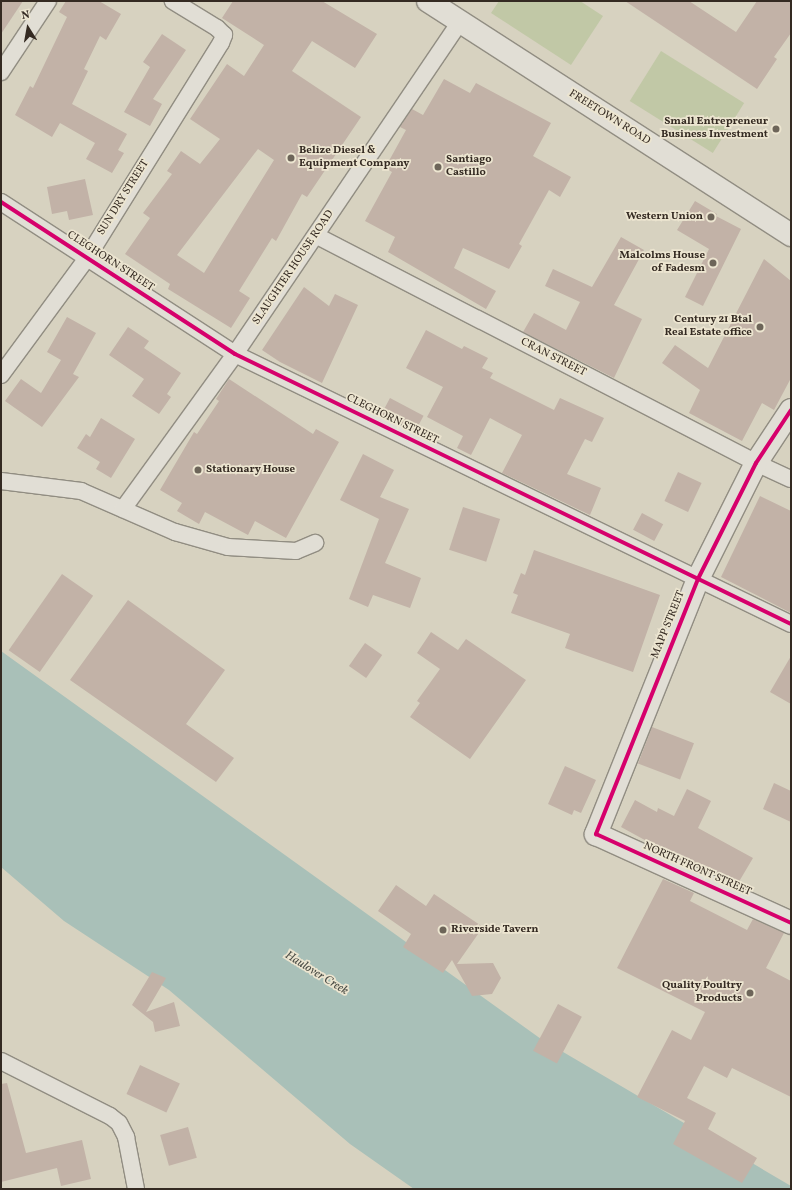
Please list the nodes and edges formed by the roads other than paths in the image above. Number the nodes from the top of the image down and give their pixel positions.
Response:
1 (48, 1) edge
2 (174, 1) edge
3 (428, 1) edge
4 (459, 23) junction
5 (1, 72) edge
6 (1, 202) edge
7 (791, 235) edge
8 (317, 236) junction
9 (87, 258) junction
10 (235, 354) junction
11 (1, 375) edge
12 (791, 410) edge
13 (756, 463) junction
14 (791, 479) edge
15 (1, 481) edge
16 (123, 509) junction
17 (315, 544) dead end
18 (698, 579) junction
19 (791, 624) edge
20 (596, 834) joint
21 (791, 923) edge
22 (1, 1061) edge
23 (136, 1189) edge

1 - 5 street
2 - 9 street, SUN DRY STREET
3 - 4 street, FREETOWN ROAD
4 - 7 street, FREETOWN ROAD
4 - 8 street, SLAUGHTER HOUSE ROAD
6 - 9 street, CLEGHORN STREET
8 - 10 street, SLAUGHTER HOUSE ROAD
8 - 13 street, CRAN STREET
9 - 10 street, CLEGHORN STREET
9 - 11 street, SUN DRY STREET
10 - 16 street, SLAUGHTER HOUSE ROAD
10 - 18 street, CLEGHORN STREET
12 - 13 street, MAPP STREET
13 - 14 street, CRAN STREET
13 - 18 street, MAPP STREET
15 - 16 street
16 - 17 street
18 - 19 street, CLEGHORN STREET
18 - 20 street, MAPP STREET
20 - 21 street, NORTH FRONT STREET
22 - 23 street

